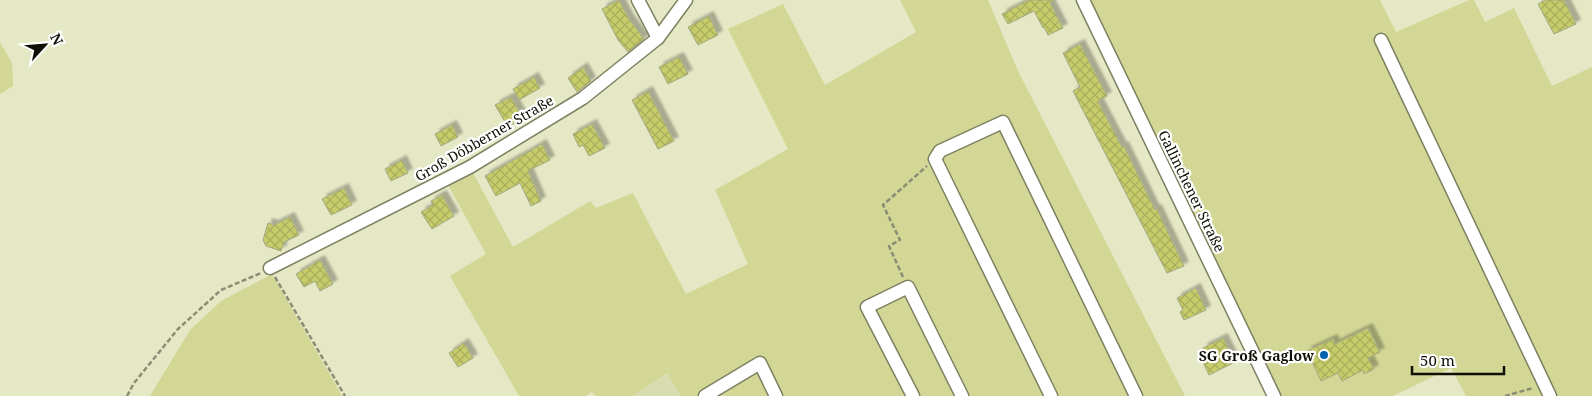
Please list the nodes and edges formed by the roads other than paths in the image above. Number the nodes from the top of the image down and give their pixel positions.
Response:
1 (638, 0) edge
2 (686, 0) edge
3 (1083, 0) edge
4 (658, 38) junction
5 (1380, 40) dead end
6 (270, 268) road end
7 (1547, 391) edge
8 (705, 396) edge
9 (776, 396) edge
10 (913, 396) edge
11 (962, 396) edge
12 (1051, 396) edge
13 (1136, 396) edge
14 (1274, 396) edge

1 - 4 street
2 - 4 street, Groß Döbberner Straße
3 - 14 street, Gallinchener Straße
4 - 6 street, Groß Döbberner Straße
5 - 7 street
8 - 9 street
10 - 11 street
12 - 13 street

